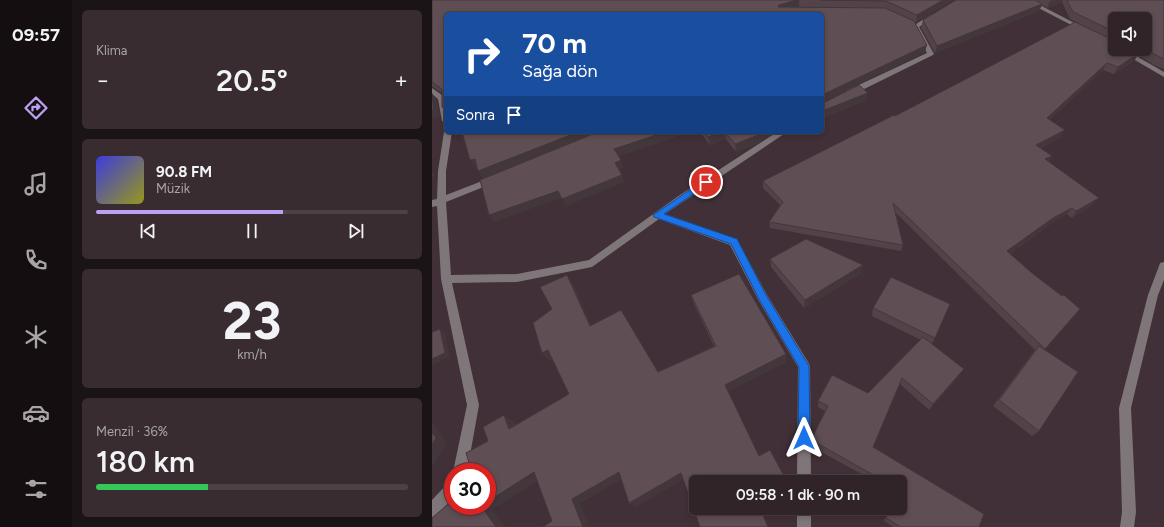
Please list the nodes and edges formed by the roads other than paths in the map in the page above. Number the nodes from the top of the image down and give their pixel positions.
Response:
1 (1026, 0) edge
2 (941, 11) edge
3 (1089, 32) edge
4 (1129, 56) edge
5 (1164, 75) edge
6 (432, 90) edge
7 (845, 95) edge
8 (444, 110) edge
9 (448, 134) edge
10 (780, 134) edge
11 (498, 178) edge
12 (436, 202) edge
13 (657, 215) junction
14 (1164, 266) edge
15 (446, 280) junction
16 (462, 463) edge
17 (804, 475) edge
18 (444, 497) edge
19 (432, 510) edge
20 (804, 515) edge
21 (804, 527) edge
22 (1127, 527) edge

1 - 3 street
2 - 7 street
4 - 5 street
6 - 8 street
9 - 12 street
10 - 13 street
11 - 12 street
12 - 15 street
13 - 15 street
13 - 17 street
14 - 22 street
15 - 16 street
18 - 19 street
20 - 21 street

